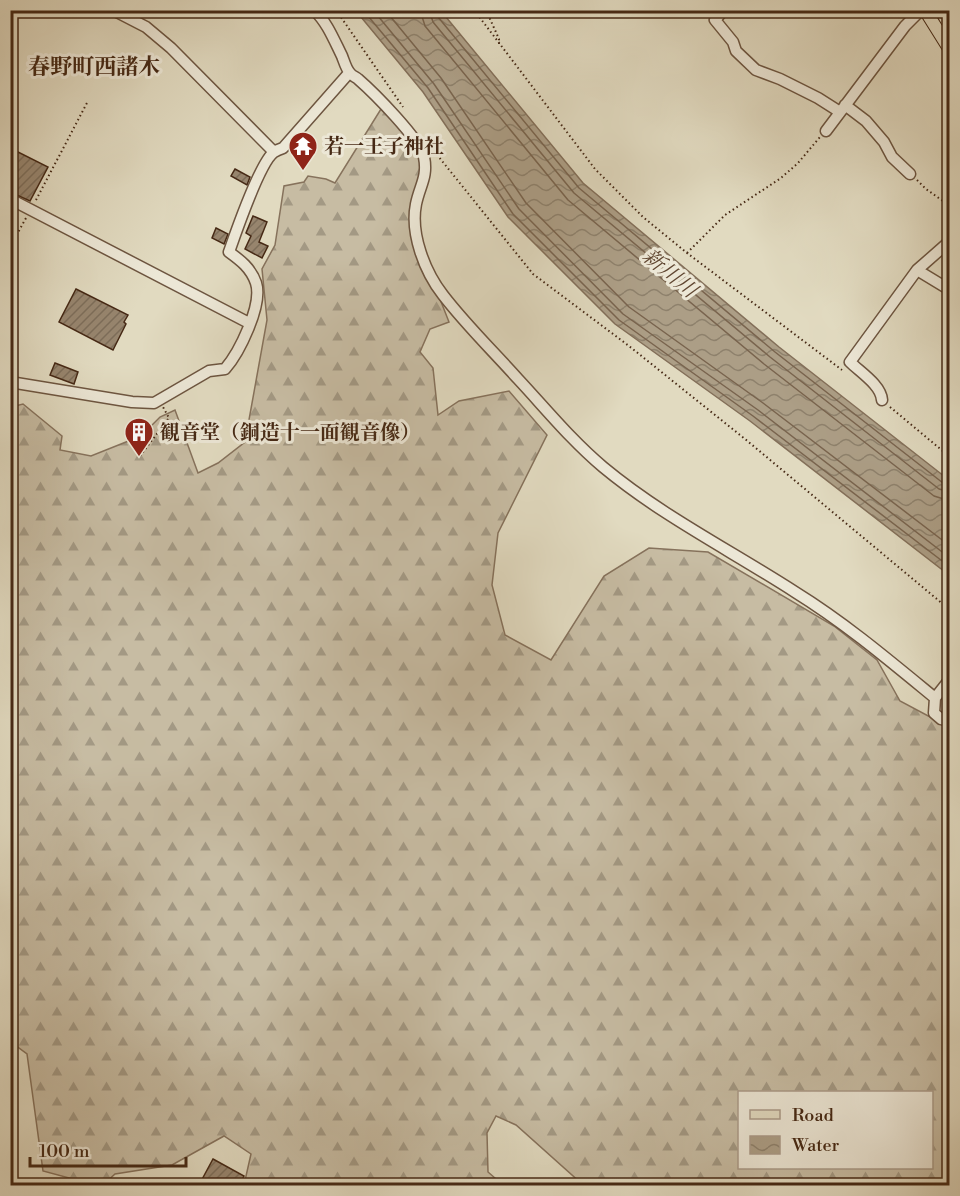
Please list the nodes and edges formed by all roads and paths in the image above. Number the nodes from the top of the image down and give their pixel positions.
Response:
1 (113, 10) edge
2 (314, 10) edge
3 (336, 10) edge
4 (474, 10) edge
5 (486, 10) edge
6 (724, 10) edge
7 (923, 10) edge
8 (499, 45) junction
9 (950, 50) edge
10 (349, 73) junction
11 (88, 101) dead end
12 (843, 108) junction
13 (404, 109) dead end
14 (826, 130) joint
15 (431, 148) dead end
16 (274, 152) junction
17 (910, 174) joint
18 (10, 199) edge
19 (950, 206) edge
20 (31, 209) junction
21 (950, 241) edge
22 (10, 248) edge
23 (687, 253) junction
24 (917, 270) junction
25 (950, 290) edge
26 (249, 323) junction
27 (846, 373) dead end
28 (10, 382) edge
29 (160, 399) junction
30 (882, 400) joint
31 (140, 456) dead end
32 (950, 457) edge
33 (950, 610) edge
34 (950, 679) edge
35 (935, 698) junction
36 (950, 721) edge

1 - 16 street
2 - 10 street
3 - 13 path
4 - 8 path
5 - 8 path
6 - 12 street
7 - 9 main road
7 - 12 street
8 - 23 path
10 - 16 street
10 - 35 street
11 - 20 path
12 - 14 street
12 - 17 street
14 - 23 path
15 - 33 path
16 - 26 street
17 - 19 path
18 - 20 street
20 - 22 path
20 - 26 street
21 - 24 street
23 - 27 path
24 - 25 street
24 - 30 street
26 - 29 street
28 - 29 street
29 - 31 path
30 - 32 path
34 - 35 street
35 - 36 street

